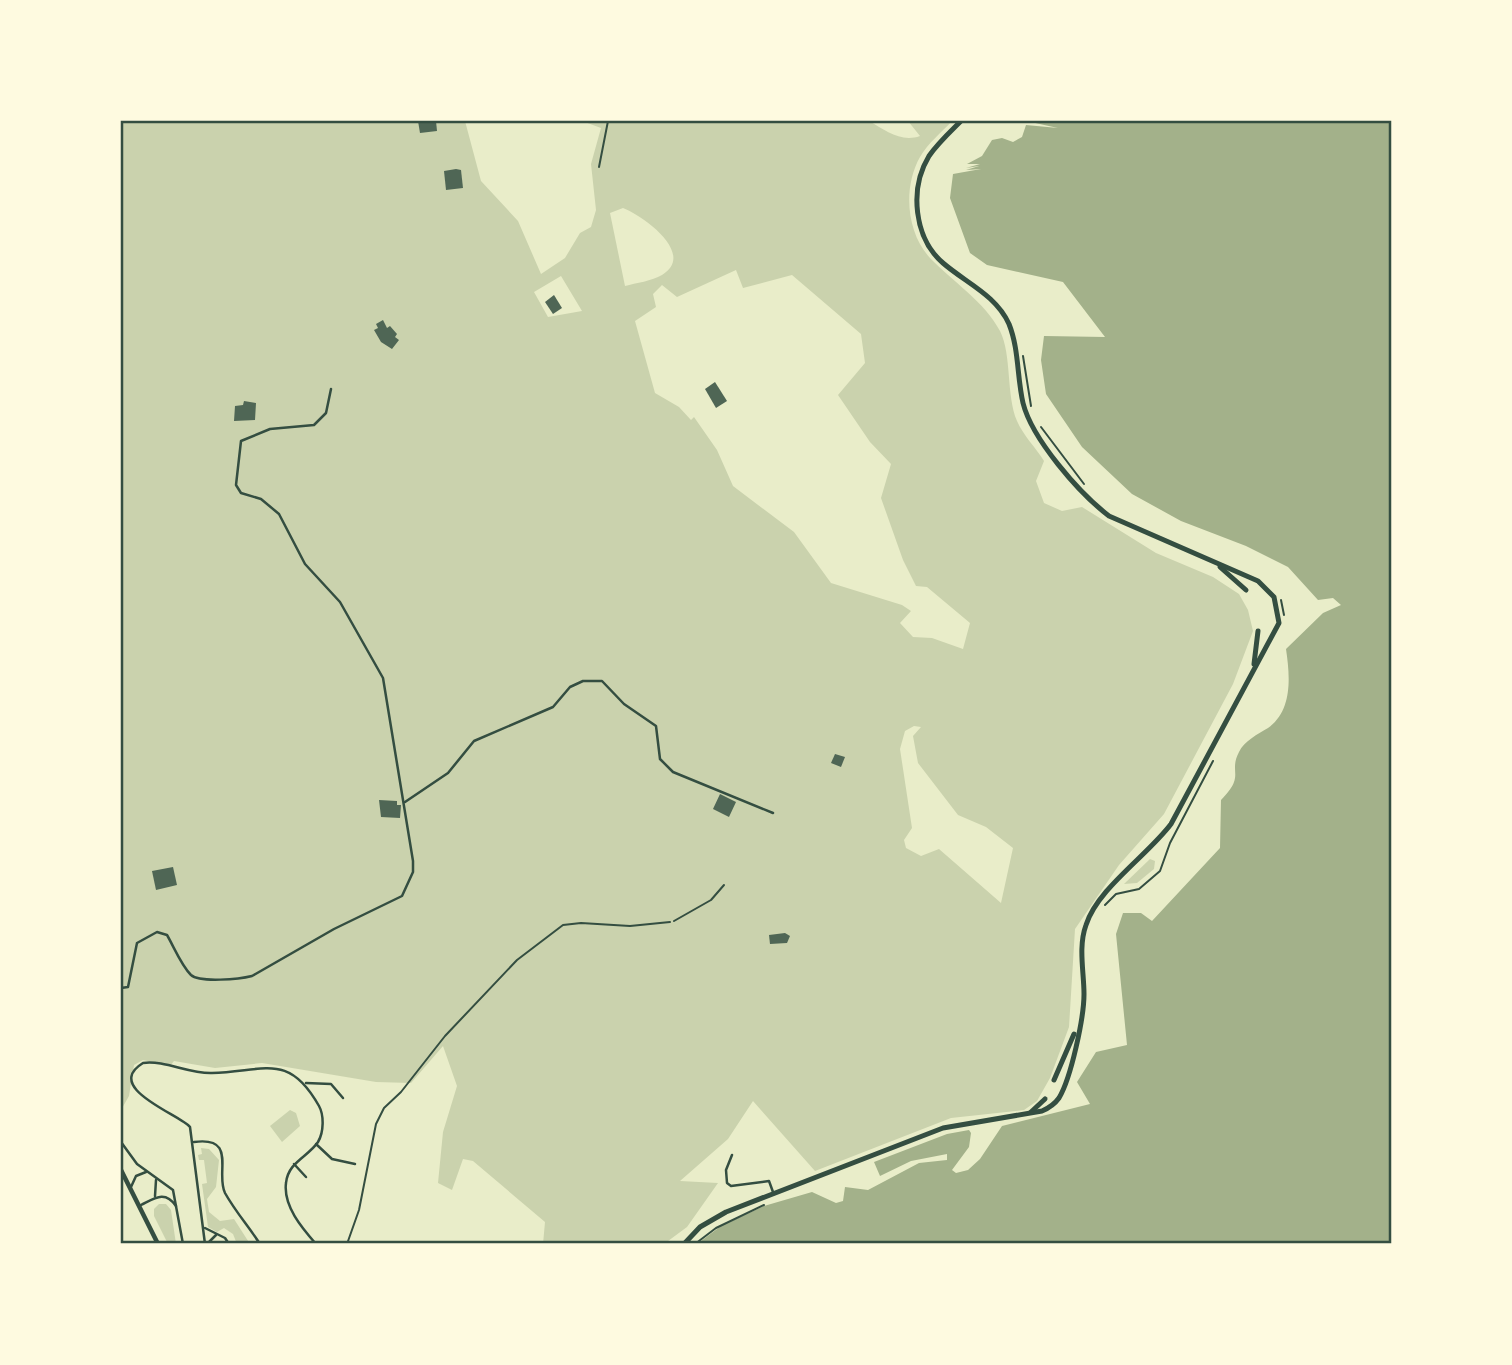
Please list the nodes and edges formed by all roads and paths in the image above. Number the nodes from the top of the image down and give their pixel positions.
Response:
1 (608, 121) edge
2 (961, 121) edge
3 (599, 167) dead end
4 (1023, 350) dead end
5 (331, 389) dead end
6 (1032, 409) dead end
7 (1040, 426) dead end
8 (1090, 491) dead end
9 (1218, 565) junction
10 (1246, 590) dead end
11 (1278, 593) dead end
12 (1282, 602) dead end
13 (1258, 631) dead end
14 (1252, 674) junction
15 (405, 802) junction
16 (773, 813) dead end
17 (1162, 860) dead end
18 (724, 885) dead end
19 (1102, 908) dead end
20 (674, 921) joint
21 (121, 988) edge
22 (1079, 1021) junction
23 (1054, 1080) dead end
24 (306, 1083) junction
25 (343, 1098) dead end
26 (1045, 1099) dead end
27 (1025, 1115) junction
28 (121, 1142) edge
29 (194, 1142) junction
30 (316, 1144) junction
31 (732, 1155) dead end
32 (294, 1164) junction
33 (355, 1164) dead end
34 (121, 1170) edge
35 (146, 1172) junction
36 (306, 1177) dead end
37 (155, 1178) junction
38 (131, 1193) junction
39 (774, 1194) junction
40 (155, 1196) junction
41 (764, 1205) dead end
42 (138, 1207) junction
43 (178, 1208) junction
44 (204, 1225) junction
45 (216, 1235) junction
46 (158, 1244) edge
47 (183, 1244) edge
48 (206, 1244) edge
49 (229, 1244) edge
50 (260, 1244) edge
51 (316, 1244) edge
52 (347, 1244) edge
53 (684, 1244) edge
54 (695, 1244) edge

1 - 3 lane
2 - 9 highway
4 - 6 path
5 - 15 street
7 - 8 path
9 - 10 highway
9 - 14 highway
11 - 12 path
13 - 14 highway
14 - 22 highway
15 - 16 street
15 - 21 street
17 - 19 path
18 - 20 lane
20 - 52 path
22 - 23 highway
22 - 27 highway
24 - 25 street
24 - 29 street
24 - 30 street
26 - 27 highway
27 - 39 highway
28 - 35 street
29 - 44 street
29 - 50 street
30 - 32 street
30 - 33 street
31 - 39 street
32 - 36 street
32 - 51 street
34 - 38 main road
35 - 37 street
35 - 38 street
37 - 40 street
37 - 43 street
38 - 42 main road
39 - 53 highway
40 - 42 street
40 - 43 street
41 - 54 path
42 - 46 main road
43 - 47 street
44 - 45 street
44 - 48 street
45 - 48 street
45 - 49 street

